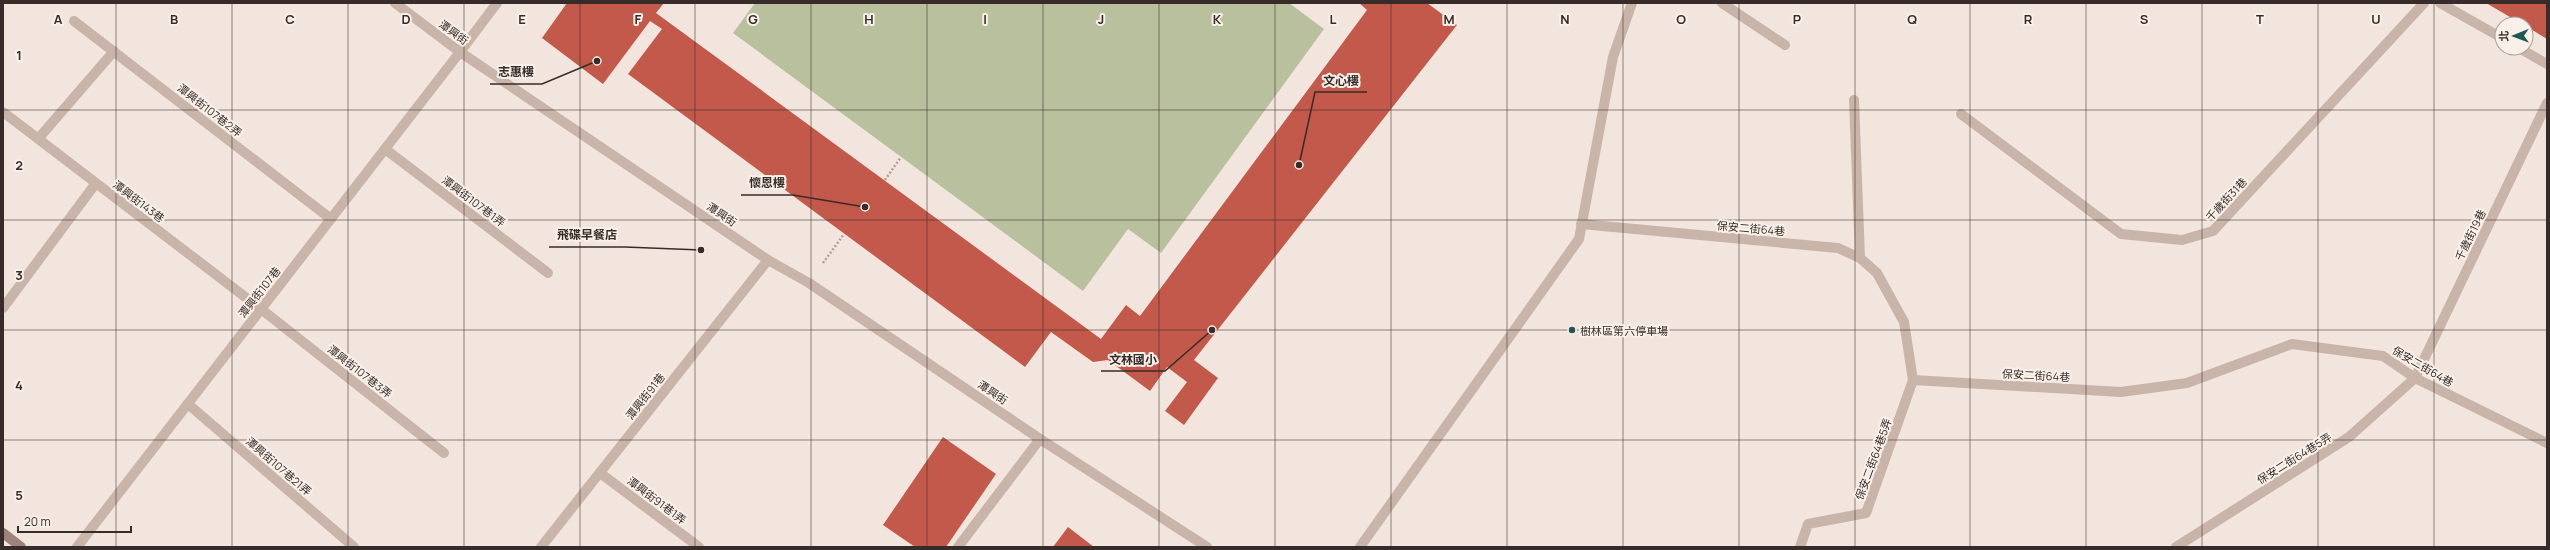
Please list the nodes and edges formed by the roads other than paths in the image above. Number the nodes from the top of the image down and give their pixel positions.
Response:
1 (395, 3) edge
2 (497, 3) edge
3 (1632, 3) edge
4 (1722, 3) edge
5 (2424, 3) edge
6 (2440, 3) edge
7 (74, 21) dead end
8 (2494, 33) edge
9 (1785, 44) dead end
10 (114, 51) junction
11 (460, 52) junction
12 (2534, 56) edge
13 (2547, 64) edge
14 (1854, 100) dead end
15 (2547, 103) edge
16 (3, 112) edge
17 (1961, 114) dead end
18 (38, 139) junction
19 (385, 148) junction
20 (96, 183) junction
21 (331, 219) junction
22 (1582, 224) junction
23 (1860, 258) junction
24 (768, 260) junction
25 (548, 273) dead end
26 (3, 308) edge
27 (261, 309) junction
28 (2415, 378) junction
29 (1913, 380) junction
30 (188, 404) junction
31 (1040, 439) junction
32 (2547, 443) edge
33 (444, 453) dead end
34 (600, 473) junction
35 (3, 533) edge
36 (21, 547) edge
37 (77, 547) edge
38 (354, 547) edge
39 (541, 547) edge
40 (699, 547) edge
41 (958, 547) edge
42 (1207, 547) edge
43 (1360, 547) edge
44 (1800, 547) edge
45 (2176, 547) edge

1 - 11 street, 潭興街
2 - 11 street, 潭興街107巷
3 - 22 street
4 - 9 street
5 - 17 street, 千歲街31巷
6 - 8 street
7 - 10 street, 潭興街107巷2弄
10 - 18 street
10 - 21 street, 潭興街107巷2弄
11 - 19 street, 潭興街107巷
11 - 24 street, 潭興街
12 - 13 street
14 - 23 street
15 - 28 street, 千歲街19巷
16 - 18 street, 潭興街143巷
18 - 20 street, 潭興街143巷
19 - 21 street, 潭興街107巷
19 - 25 street, 潭興街107巷1弄
20 - 26 street
20 - 27 street, 潭興街143巷
21 - 27 street, 潭興街107巷
22 - 23 street, 保安二街64巷
22 - 43 street
23 - 29 street, 保安二街64巷
24 - 31 street, 潭興街
24 - 34 street, 潭興街91巷
27 - 30 street, 潭興街107巷
27 - 33 street, 潭興街107巷3弄
28 - 29 street, 保安二街64巷
28 - 32 street, 保安二街64巷
28 - 45 street, 保安二街64巷5弄
29 - 44 street, 保安二街64巷5弄
30 - 37 street, 潭興街107巷
30 - 38 street, 潭興街107巷21弄
31 - 41 street
31 - 42 street, 潭興街
34 - 39 street, 潭興街91巷
34 - 40 street, 潭興街91巷1弄
35 - 36 street

